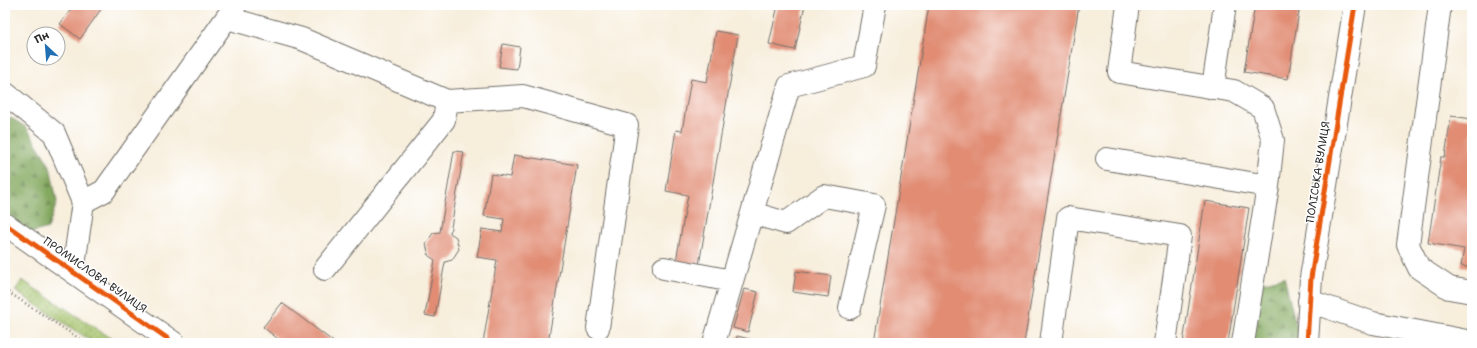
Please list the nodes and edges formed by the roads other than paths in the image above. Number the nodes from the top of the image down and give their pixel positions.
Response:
1 (875, 5) edge
2 (1128, 5) edge
3 (1225, 5) edge
4 (1354, 5) edge
5 (1440, 5) edge
6 (232, 12) edge
7 (1213, 88) junction
8 (5, 93) edge
9 (447, 101) junction
10 (1107, 159) dead end
11 (1268, 186) junction
12 (83, 202) junction
13 (752, 213) junction
14 (5, 224) edge
15 (664, 268) dead end
16 (325, 270) dead end
17 (73, 272) junction
18 (732, 281) junction
19 (1472, 292) edge
20 (1309, 301) junction
21 (850, 308) dead end
22 (598, 328) dead end
23 (1472, 342) edge
24 (174, 343) edge
25 (714, 343) edge
26 (1051, 343) edge
27 (1165, 343) edge
28 (1243, 343) edge
29 (1307, 343) edge

1 - 13 street
2 - 7 street
3 - 7 street
4 - 20 street, ПОЛІСЬКА ВУЛИЦЯ
5 - 19 street
6 - 9 street
6 - 12 street
7 - 11 street
8 - 12 street
9 - 16 street
9 - 22 street
10 - 11 street
11 - 28 street
12 - 17 street
13 - 18 street
13 - 21 street
14 - 17 street, ПРОМИСЛОВА ВУЛИЦЯ
15 - 18 street
17 - 24 street, ПРОМИСЛОВА ВУЛИЦЯ
18 - 25 street
20 - 23 street
20 - 29 street, ПОЛІСЬКА ВУЛИЦЯ
26 - 27 street

